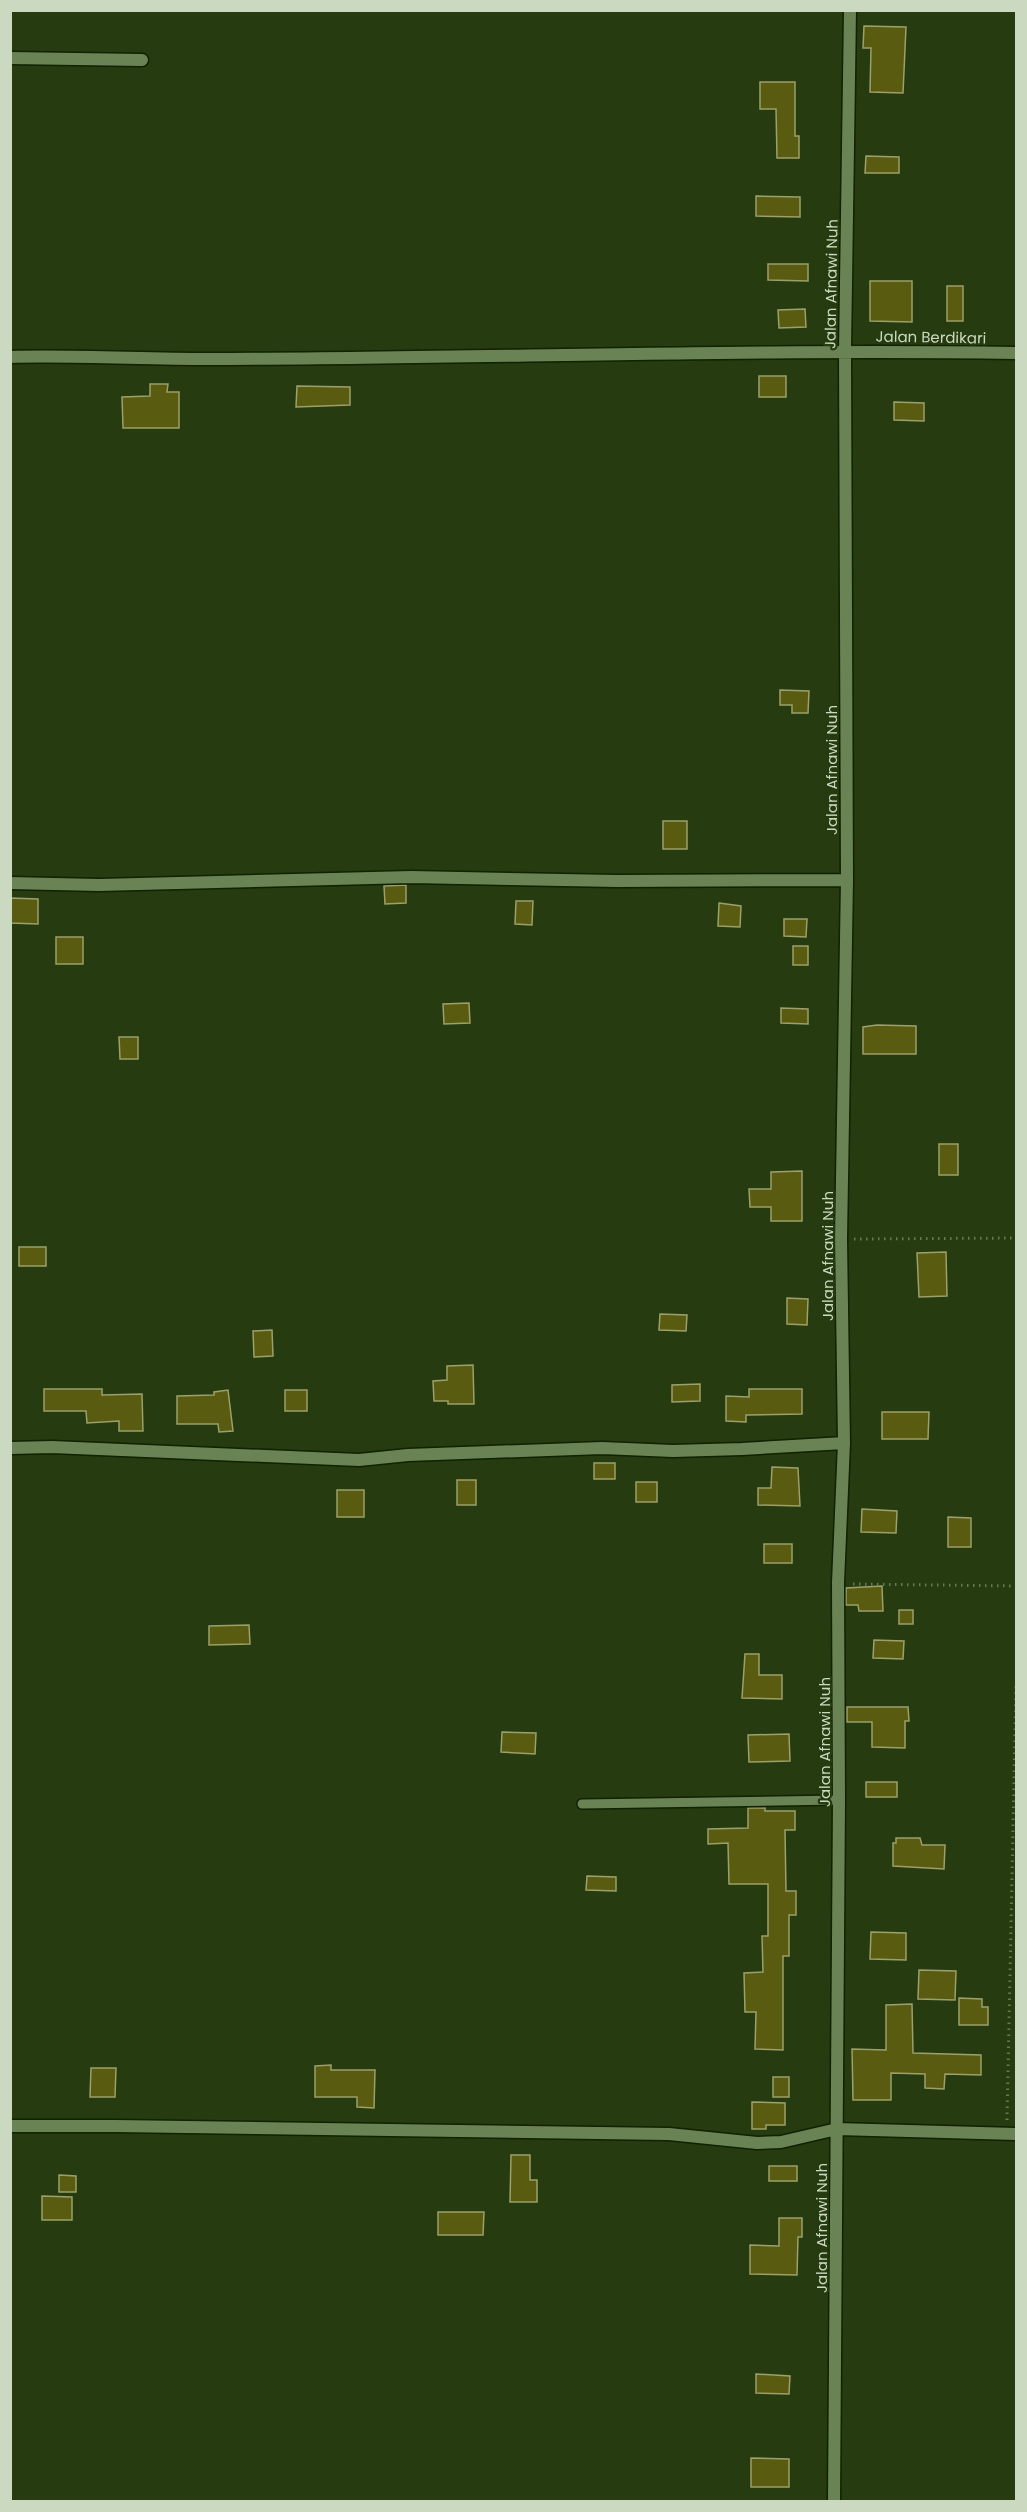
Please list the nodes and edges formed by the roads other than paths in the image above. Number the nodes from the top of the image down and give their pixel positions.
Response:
1 (850, 10) edge
2 (10, 58) edge
3 (142, 60) dead end
4 (846, 351) junction
5 (1017, 353) edge
6 (10, 357) edge
7 (847, 880) junction
8 (10, 883) edge
9 (844, 1443) junction
10 (10, 1448) edge
11 (839, 1800) junction
12 (582, 1804) dead end
13 (10, 2126) edge
14 (837, 2129) junction
15 (1012, 2134) edge
16 (834, 2502) edge

1 - 4 street, Jalan Afnawi Nuh
2 - 3 street
4 - 5 street, Jalan Berdikari
4 - 6 street, Jalan Berdikari
4 - 7 street, Jalan Afnawi Nuh
7 - 8 street
7 - 9 street, Jalan Afnawi Nuh
9 - 10 street
9 - 11 street, Jalan Afnawi Nuh
11 - 12 lane
11 - 14 street, Jalan Afnawi Nuh
13 - 14 street
14 - 15 street
14 - 16 street, Jalan Afnawi Nuh

